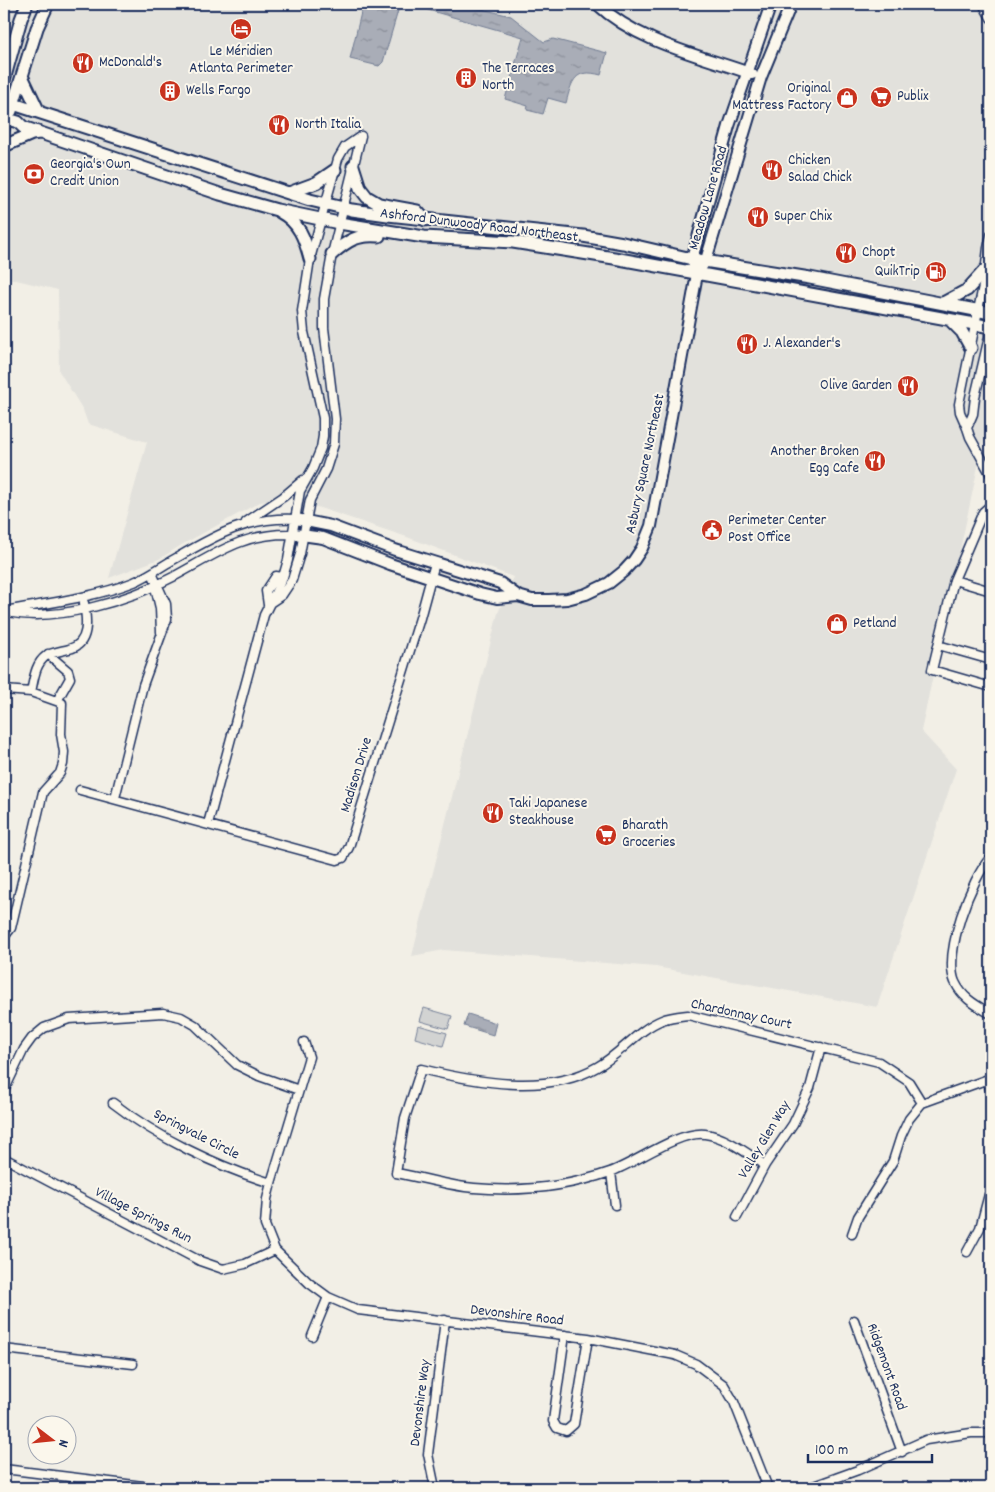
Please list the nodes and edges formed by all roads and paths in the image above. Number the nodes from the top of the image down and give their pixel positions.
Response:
1 (28, 4) edge
2 (48, 4) edge
3 (597, 4) edge
4 (771, 4) edge
5 (791, 4) edge
6 (983, 4) edge
7 (991, 18) edge
8 (6, 69) edge
9 (746, 72) junction
10 (22, 76) junction
11 (761, 77) junction
12 (4, 80) edge
13 (8, 103) edge
14 (38, 112) junction
15 (6, 119) edge
16 (4, 133) edge
17 (42, 133) junction
18 (4, 146) edge
19 (352, 166) junction
20 (335, 170) junction
21 (289, 193) junction
22 (326, 204) junction
23 (343, 208) junction
24 (277, 210) junction
25 (322, 219) junction
26 (425, 220) junction
27 (339, 223) junction
28 (991, 235) edge
29 (482, 239) junction
30 (332, 254) junction
31 (310, 259) junction
32 (692, 259) junction
33 (706, 260) junction
34 (985, 270) junction
35 (697, 274) junction
36 (943, 303) junction
37 (991, 304) edge
38 (978, 310) junction
39 (991, 313) edge
40 (948, 319) junction
41 (976, 324) junction
42 (990, 327) edge
43 (971, 348) junction
44 (967, 428) junction
45 (991, 475) edge
46 (308, 476) junction
47 (991, 505) edge
48 (301, 520) junction
49 (242, 525) junction
50 (299, 534) junction
51 (435, 563) junction
52 (152, 573) junction
53 (431, 578) junction
54 (954, 580) junction
55 (156, 585) junction
56 (991, 591) edge
57 (82, 596) junction
58 (518, 596) junction
59 (268, 605) junction
60 (85, 608) junction
61 (4, 611) edge
62 (938, 645) junction
63 (48, 654) junction
64 (991, 660) edge
65 (991, 687) edge
66 (4, 690) edge
67 (31, 692) junction
68 (57, 701) junction
69 (80, 790) dead end
70 (115, 798) junction
71 (208, 824) junction
72 (991, 857) edge
73 (4, 937) edge
74 (991, 1014) edge
75 (304, 1042) dead end
76 (821, 1047) junction
77 (989, 1079) edge
78 (299, 1090) junction
79 (4, 1091) edge
80 (991, 1092) edge
81 (113, 1102) dead end
82 (922, 1103) junction
83 (4, 1158) edge
84 (765, 1165) junction
85 (611, 1172) junction
86 (271, 1183) junction
87 (991, 1187) edge
88 (614, 1205) dead end
89 (737, 1216) dead end
90 (852, 1234) dead end
91 (275, 1250) junction
92 (967, 1252) dead end
93 (328, 1297) junction
94 (445, 1320) junction
95 (854, 1320) dead end
96 (565, 1335) junction
97 (312, 1336) dead end
98 (588, 1338) junction
99 (4, 1348) edge
100 (133, 1364) dead end
101 (991, 1433) edge
102 (902, 1452) junction
103 (4, 1469) edge
104 (159, 1488) edge
105 (435, 1488) edge
106 (768, 1488) edge
107 (808, 1488) edge

1 - 8 main road
2 - 10 main road
3 - 9 street
4 - 9 street, Meadow Lane Road
5 - 11 street, Meadow Lane Road
6 - 7 street
8 - 12 main road
9 - 11 street
9 - 32 street, Meadow Lane Road
10 - 13 main road
10 - 14 main road
11 - 33 street, Meadow Lane Road
13 - 14 main road, Ashford Dunwoody Road Northeast
13 - 15 main road
14 - 21 main road, Ashford Dunwoody Road Northeast
15 - 16 street
15 - 17 main road, Ashford Dunwoody Road Northeast
17 - 18 main road
17 - 24 main road, Ashford Dunwoody Road Northeast
19 - 20 street
19 - 23 street
19 - 26 main road
20 - 21 main road
20 - 22 street
21 - 22 main road, Ashford Dunwoody Road Northeast
22 - 23 main road, Ashford Dunwoody Road Northeast
22 - 25 street
23 - 26 main road, Ashford Dunwoody Road Northeast
23 - 27 street
24 - 25 main road, Ashford Dunwoody Road Northeast
24 - 31 main road
25 - 27 main road, Ashford Dunwoody Road Northeast
25 - 31 street
26 - 32 main road, Ashford Dunwoody Road Northeast
27 - 29 main road, Ashford Dunwoody Road Northeast
27 - 30 street
28 - 34 street
29 - 30 main road
29 - 35 main road, Ashford Dunwoody Road Northeast
30 - 48 street
31 - 46 street
32 - 33 main road, Ashford Dunwoody Road Northeast
32 - 35 street, Meadow Lane Road
33 - 35 street, Meadow Lane Road
33 - 36 main road, Ashford Dunwoody Road Northeast
34 - 36 main road
34 - 38 street
35 - 40 main road, Ashford Dunwoody Road Northeast
35 - 58 street, Asbury Square Northeast
36 - 38 main road, Ashford Dunwoody Road Northeast
37 - 39 street
38 - 39 main road, Ashford Dunwoody Road Northeast
38 - 41 street
39 - 42 street
40 - 41 main road, Ashford Dunwoody Road Northeast
40 - 43 main road
41 - 42 main road, Ashford Dunwoody Road Northeast
41 - 43 street
42 - 44 street
43 - 44 street
44 - 45 street
46 - 48 street
46 - 49 street
47 - 54 street
48 - 49 street
48 - 50 street
48 - 51 street, Asbury Square Northeast
49 - 52 street
50 - 53 street, Asbury Square Northeast
50 - 55 street
50 - 59 street
50 - 59 street
51 - 53 street, Madison Drive
51 - 58 street, Asbury Square Northeast
52 - 55 street
52 - 57 street
53 - 58 street, Asbury Square Northeast
53 - 71 street, Madison Drive
54 - 56 street
54 - 62 street
55 - 60 street
55 - 70 street
57 - 60 street
57 - 61 street
59 - 71 street
60 - 61 street
60 - 63 street
62 - 64 street
62 - 65 street
63 - 67 street
63 - 68 street
66 - 67 street
67 - 68 street
68 - 73 street
69 - 70 street, Madison Drive
70 - 71 street, Madison Drive
72 - 74 street
75 - 78 street
76 - 82 street, Chardonnay Court
76 - 84 street, Valley Glen Way
76 - 85 street, Chardonnay Court
77 - 80 street
77 - 82 street
78 - 79 street
78 - 86 street
81 - 86 street, Springvale Circle
82 - 90 street
83 - 91 street, Village Springs Run
84 - 85 street, Chardonnay Court
84 - 89 street, Valley Glen Way
85 - 88 street
86 - 91 street, Devonshire Road
87 - 92 street
91 - 93 street, Devonshire Road
93 - 94 street, Devonshire Road
93 - 97 street
94 - 96 street, Devonshire Road
94 - 105 street, Devonshire Way
95 - 102 street, Ridgemont Road
96 - 98 street, Devonshire Road
96 - 98 street
98 - 106 street, Devonshire Road
99 - 100 street
101 - 102 street
102 - 107 street
103 - 104 street

